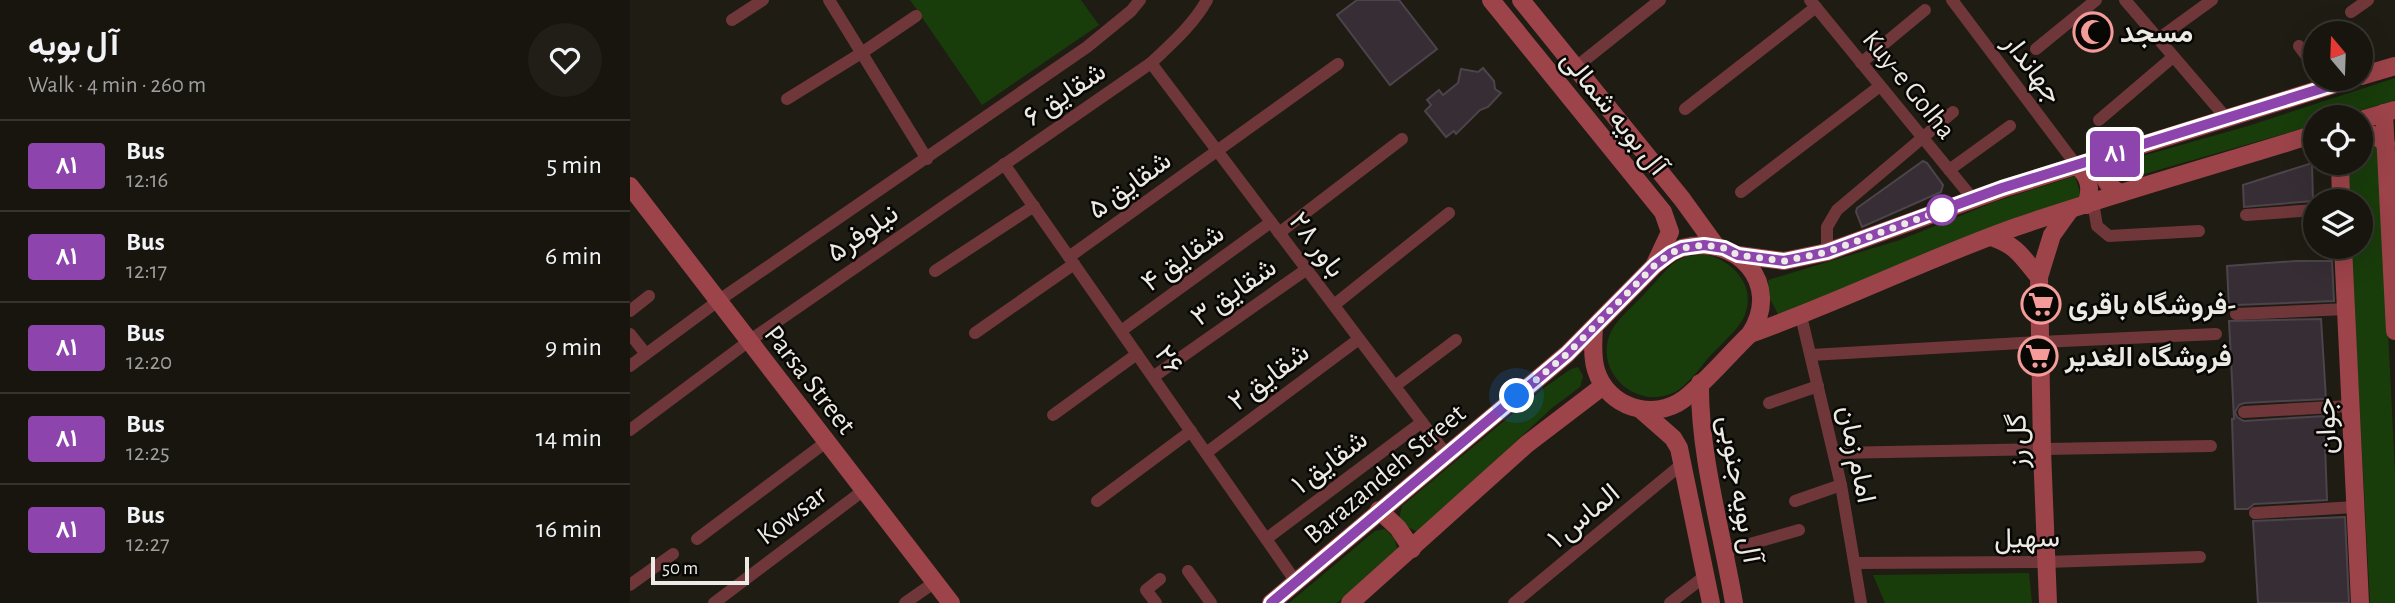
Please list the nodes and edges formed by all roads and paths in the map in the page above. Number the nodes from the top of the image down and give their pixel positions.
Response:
1 (763, 0) edge
2 (829, 0) edge
3 (1140, 0) edge
4 (1207, 0) edge
5 (1492, 0) edge
6 (1521, 0) edge
7 (1660, 0) edge
8 (1952, 0) edge
9 (2095, 0) edge
10 (2125, 0) edge
11 (2212, 0) edge
12 (2368, 0) edge
13 (1813, 4) edge
14 (1925, 10) dead end
15 (2351, 12) dead end
16 (916, 16) dead end
17 (732, 20) dead end
18 (2158, 39) junction
19 (2299, 46) dead end
20 (2036, 49) dead end
21 (2303, 51) edge
22 (863, 52) junction
23 (2174, 57) junction
24 (1151, 63) junction
25 (1861, 63) junction
26 (1338, 64) dead end
27 (2395, 66) edge
28 (1576, 67) junction
29 (2373, 72) edge
30 (1880, 86) junction
31 (2304, 91) edge
32 (787, 99) dead end
33 (1685, 109) dead end
34 (2390, 111) edge
35 (1953, 112) dead end
36 (2373, 116) edge
37 (2228, 120) junction
38 (2099, 121) dead end
39 (2010, 126) dead end
40 (2373, 135) edge
41 (1923, 138) junction
42 (2303, 138) edge
43 (1402, 139) dead end
44 (2386, 144) junction
45 (1218, 151) junction
46 (2111, 155) junction
47 (927, 159) junction
48 (1004, 164) junction
49 (2077, 166) junction
50 (1950, 170) junction
51 (1741, 192) dead end
52 (2121, 193) junction
53 (633, 196) edge
54 (1973, 199) junction
55 (1034, 206) junction
56 (2083, 206) junction
57 (2303, 210) edge
58 (1449, 213) dead end
59 (2246, 215) dead end
60 (1271, 222) junction
61 (2199, 230) dead end
62 (1279, 233) junction
63 (1991, 237) junction
64 (1716, 246) junction
65 (1827, 252) junction
66 (1738, 255) junction
67 (2344, 259) edge
68 (1072, 260) junction
69 (1655, 265) junction
70 (1307, 269) junction
71 (935, 271) dead end
72 (2039, 277) junction
73 (649, 296) dead end
74 (718, 301) junction
75 (1334, 305) junction
76 (2346, 309) junction
77 (630, 311) edge
78 (2236, 314) dead end
79 (1801, 316) junction
80 (1594, 327) junction
81 (1121, 331) junction
82 (2395, 331) edge
83 (975, 333) dead end
84 (630, 334) edge
85 (1750, 334) junction
86 (2216, 334) dead end
87 (1359, 339) junction
88 (1456, 340) dead end
89 (749, 341) junction
90 (2040, 342) junction
91 (646, 354) junction
92 (1137, 354) junction
93 (1811, 355) junction
94 (630, 366) edge
95 (1153, 377) junction
96 (1700, 383) junction
97 (1395, 386) junction
98 (1603, 386) junction
99 (1818, 386) junction
100 (1769, 403) dead end
101 (2350, 407) junction
102 (1640, 409) junction
103 (2244, 412) dead end
104 (1053, 415) dead end
105 (1422, 422) junction
106 (630, 430) edge
107 (1191, 431) junction
108 (826, 442) junction
109 (2211, 446) dead end
110 (2042, 450) junction
111 (1206, 453) junction
112 (1834, 453) junction
113 (1446, 454) junction
114 (1682, 464) junction
115 (1841, 485) junction
116 (864, 490) junction
117 (1097, 501) dead end
118 (1795, 501) dead end
119 (2355, 507) junction
120 (1379, 510) junction
121 (2255, 513) dead end
122 (1799, 530) dead end
123 (697, 539) dead end
124 (1266, 539) junction
125 (1412, 549) junction
126 (1725, 551) junction
127 (673, 554) dead end
128 (2200, 557) dead end
129 (2046, 562) junction
130 (1855, 563) junction
131 (1188, 571) dead end
132 (1705, 576) junction
133 (1160, 579) dead end
134 (935, 582) junction
135 (1296, 582) junction
136 (630, 586) edge
137 (714, 603) edge
138 (905, 603) edge
139 (951, 603) edge
140 (1156, 603) edge
141 (1211, 603) edge
142 (1271, 603) edge
143 (1350, 603) edge
144 (1514, 603) edge
145 (1670, 603) edge
146 (1711, 603) edge
147 (1734, 603) edge
148 (1861, 603) edge
149 (2048, 603) edge
150 (2360, 603) edge

1 - 17 street
2 - 22 street
3 - 47 street
4 - 24 street, شقایق ۶
5 - 69 main road, آل بویه شمالی
6 - 28 main road, آل بویه شمالی
7 - 28 street
8 - 49 street, جهاندار
9 - 20 street
10 - 18 street
11 - 18 street
12 - 15 street
13 - 25 street, Kuy-e Golha
13 - 33 street
14 - 25 street
16 - 22 street
18 - 23 street
19 - 21 street
22 - 32 street
22 - 47 street
23 - 37 street
23 - 38 street
24 - 45 street, باور ۲۸
24 - 48 street, شقایق ۶
25 - 30 street, Kuy-e Golha
26 - 45 street, شقایق ۵
27 - 29 main road
28 - 64 main road, آل بویه شمالی
30 - 41 street, Kuy-e Golha
30 - 51 street
31 - 37 main road
34 - 36 main road
34 - 44 main road
35 - 41 street
37 - 46 main road
39 - 50 street
40 - 44 main road
41 - 50 street, Kuy-e Golha
41 - 65 street
42 - 52 main road
43 - 62 street
44 - 82 main road
45 - 60 street, باور ۲۸
45 - 68 street, شقایق ۵
46 - 49 main road
46 - 52 main road
47 - 74 street
48 - 55 street, ۲۶
48 - 89 street, نیلوفر۵
49 - 54 main road
49 - 56 main road
50 - 54 street, Kuy-e Golha
52 - 56 main road
53 - 74 main road, Parsa Street
54 - 65 main road
55 - 68 street, ۲۶
55 - 71 street
56 - 61 street
56 - 63 main road
56 - 72 main road, گل رز
57 - 59 street
58 - 75 street
60 - 62 street, باور ۲۸
60 - 81 street, شقایق ۴
62 - 70 street, باور ۲۸
63 - 72 main road
63 - 79 main road
64 - 66 main road
64 - 69 main road
65 - 66 main road
66 - 85 main road
67 - 76 main road, جوان
68 - 81 street, ۲۶
68 - 83 street, شقایق ۵
69 - 80 main road
70 - 75 street, باور ۲۸
70 - 95 street, شقایق ۳
72 - 90 main road, گل رز
73 - 77 street
74 - 89 main road, Parsa Street
74 - 91 street
75 - 87 street, باور ۲۸
76 - 78 street
76 - 101 main road, جوان
79 - 85 main road
79 - 93 street, امام زمان
80 - 98 main road
80 - 113 main road, Barazandeh Street
81 - 92 street, ۲۶
84 - 91 street
85 - 96 main road
86 - 90 street
87 - 97 street, باور ۲۸
87 - 111 street, شقایق ۲
88 - 97 street
89 - 106 street, نیلوفر۵
89 - 108 main road, Parsa Street
90 - 93 street
90 - 110 main road, گل رز
91 - 94 street
92 - 95 street, ۲۶
92 - 104 street
93 - 99 street, امام زمان
95 - 107 street, ۲۶
96 - 102 main road
96 - 126 main road, آل بویه جنوبی
97 - 105 street, باور ۲۸
98 - 102 main road
98 - 125 main road
99 - 100 street
99 - 112 street, امام زمان
101 - 103 street
101 - 119 main road, جوان
102 - 114 main road, آل بویه جنوبی
105 - 113 street, باور ۲۸
105 - 124 street, شقایق ۱
107 - 111 street, ۲۶
107 - 117 street
108 - 116 main road, Parsa Street
108 - 123 street
109 - 110 street
110 - 112 street
110 - 129 main road, گل رز
111 - 124 street, ۲۶
112 - 115 street, امام زمان
113 - 120 main road, Barazandeh Street
114 - 132 main road, آل بویه جنوبی
114 - 144 street, الماس ۱
115 - 118 street
115 - 130 street, امام زمان
116 - 134 main road, Parsa Street
116 - 137 street, Kowsar
119 - 121 street
119 - 150 main road, جوان
120 - 125 main road
120 - 135 main road, Barazandeh Street
122 - 126 street
124 - 135 street, ۲۶
125 - 143 main road
126 - 147 main road, آل بویه جنوبی
127 - 136 street
128 - 129 street, سهیل
129 - 130 street, سهیل
129 - 149 main road, گل رز
130 - 148 street, امام زمان
131 - 141 street
132 - 145 street
132 - 146 main road, آل بویه جنوبی
133 - 140 street
134 - 138 street
134 - 139 main road, Parsa Street
135 - 142 main road, Barazandeh Street

